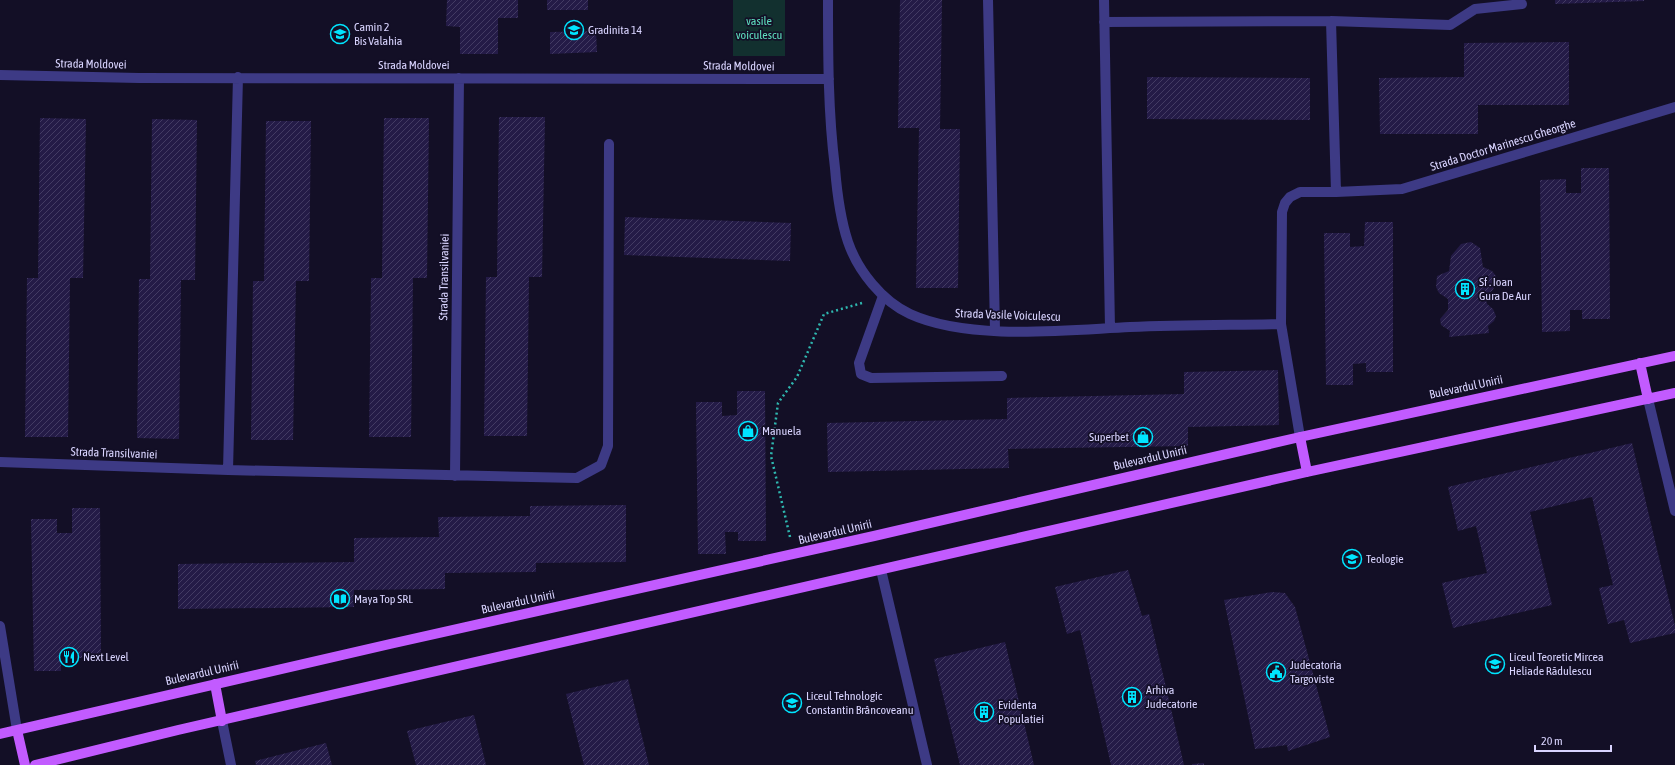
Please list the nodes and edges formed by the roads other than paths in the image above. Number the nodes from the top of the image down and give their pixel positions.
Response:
1 (828, 0) edge
2 (988, 0) edge
3 (1104, 0) edge
4 (1522, 4) dead end
5 (1331, 21) junction
6 (1104, 22) junction
7 (0, 75) edge
8 (238, 77) junction
9 (460, 78) junction
10 (829, 79) junction
11 (1675, 106) edge
12 (609, 144) dead end
13 (1336, 192) junction
14 (884, 296) junction
15 (1281, 324) junction
16 (1110, 328) junction
17 (995, 330) junction
18 (1675, 356) edge
19 (1640, 364) junction
20 (1002, 376) dead end
21 (1675, 393) edge
22 (1648, 399) junction
23 (1300, 437) junction
24 (0, 462) edge
25 (228, 470) junction
26 (1307, 472) junction
27 (455, 476) junction
28 (1675, 511) edge
29 (881, 570) junction
30 (0, 626) edge
31 (215, 684) junction
32 (222, 721) junction
33 (17, 730) junction
34 (0, 734) edge
35 (25, 765) edge
36 (35, 765) edge
37 (231, 765) edge
38 (927, 765) edge

1 - 10 street, Strada Vasile Voiculescu
2 - 17 street
3 - 6 street
4 - 5 street
5 - 6 street
5 - 13 street
6 - 16 street
7 - 8 street, Strada Moldovei
8 - 9 street, Strada Moldovei
8 - 25 street
9 - 10 street, Strada Moldovei
9 - 27 street, Strada Transilvaniei
10 - 14 street, Strada Vasile Voiculescu
11 - 13 street, Strada Doctor Marinescu Gheorghe
12 - 27 street, Strada Transilvaniei
13 - 15 street, Strada Doctor Marinescu Gheorghe
14 - 17 street, Strada Vasile Voiculescu
14 - 20 street
15 - 16 street, Strada Vasile Voiculescu
15 - 23 street, Strada Doctor Marinescu Gheorghe
16 - 17 street, Strada Vasile Voiculescu
18 - 19 main road, Bulevardul Unirii
19 - 22 main road
19 - 23 main road, Bulevardul Unirii
21 - 22 main road
22 - 26 main road
22 - 28 street
23 - 26 main road
23 - 31 main road, Bulevardul Unirii
24 - 25 street, Strada Transilvaniei
25 - 27 street, Strada Transilvaniei
26 - 29 main road
29 - 32 main road
29 - 38 street
30 - 33 street
31 - 32 main road
31 - 33 main road, Bulevardul Unirii
32 - 36 main road
32 - 37 street
33 - 34 main road, Bulevardul Unirii
33 - 35 main road

